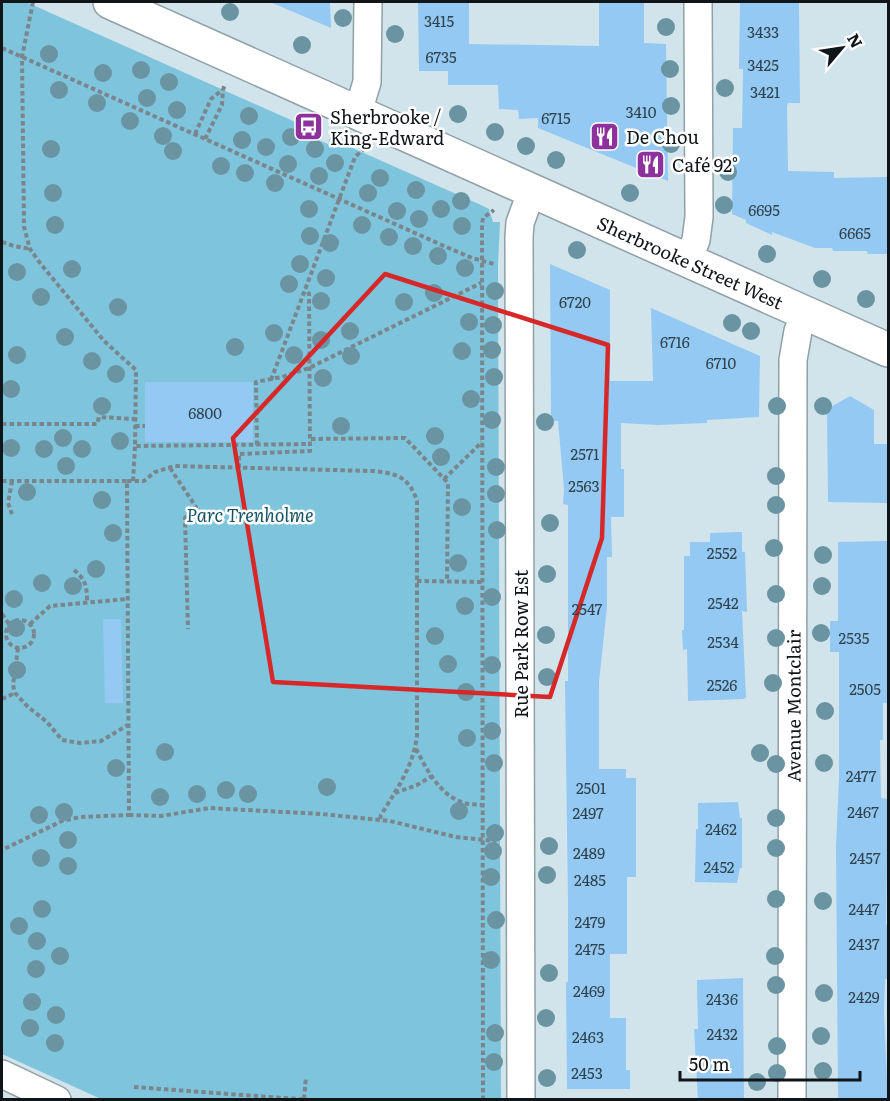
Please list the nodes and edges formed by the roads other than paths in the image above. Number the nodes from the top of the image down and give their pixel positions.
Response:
1 (110, 2) edge
2 (368, 2) edge
3 (698, 2) edge
4 (358, 112) junction
5 (532, 190) junction
6 (687, 260) junction
7 (806, 312) junction
8 (888, 350) edge
9 (2, 1074) edge
10 (57, 1100) edge
11 (521, 1100) edge
12 (792, 1100) edge

1 - 4 main road
2 - 4 street
3 - 6 street
4 - 5 main road, Sherbrooke Street West
5 - 6 main road, Sherbrooke Street West
5 - 11 street, Rue Park Row Est
6 - 7 main road, Sherbrooke Street West
7 - 8 main road, Sherbrooke Street West
7 - 12 street, Avenue Montclair
9 - 10 street

